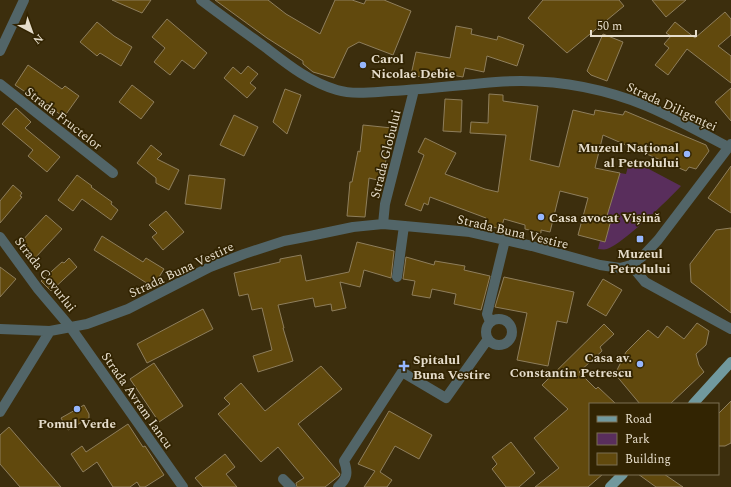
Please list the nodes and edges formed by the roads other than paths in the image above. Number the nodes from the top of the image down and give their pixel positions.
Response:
1 (24, 0) edge
2 (201, 0) edge
3 (0, 51) edge
4 (0, 84) edge
5 (414, 90) junction
6 (730, 146) edge
7 (113, 173) dead end
8 (383, 224) junction
9 (404, 226) junction
10 (0, 236) edge
11 (505, 240) junction
12 (631, 265) junction
13 (397, 277) dead end
14 (490, 322) junction
15 (71, 328) junction
16 (0, 329) edge
17 (731, 329) edge
18 (50, 331) junction
19 (488, 339) junction
20 (731, 362) edge
21 (694, 403) edge
22 (0, 412) edge
23 (622, 475) edge
24 (283, 479) dead end
25 (183, 487) edge
26 (291, 487) edge
27 (338, 487) edge
28 (610, 487) edge

1 - 3 street
2 - 5 street, Strada Diligenței
4 - 7 street, Strada Fructelor
5 - 6 street, Strada Diligenței
5 - 8 street, Strada Globului
6 - 12 street
8 - 9 street, Strada Buna Vestire
8 - 15 street, Strada Buna Vestire
9 - 11 street, Strada Buna Vestire
9 - 13 street
10 - 15 street, Strada Covurlui
11 - 12 street, Strada Buna Vestire
11 - 14 street
12 - 17 street
14 - 19 street
14 - 19 street
15 - 18 street, Strada Buna Vestire
15 - 25 street, Strada Avram Iancu
16 - 18 street, Strada Buna Vestire
18 - 22 street
19 - 27 street
20 - 21 main road
23 - 28 main road
24 - 26 street

